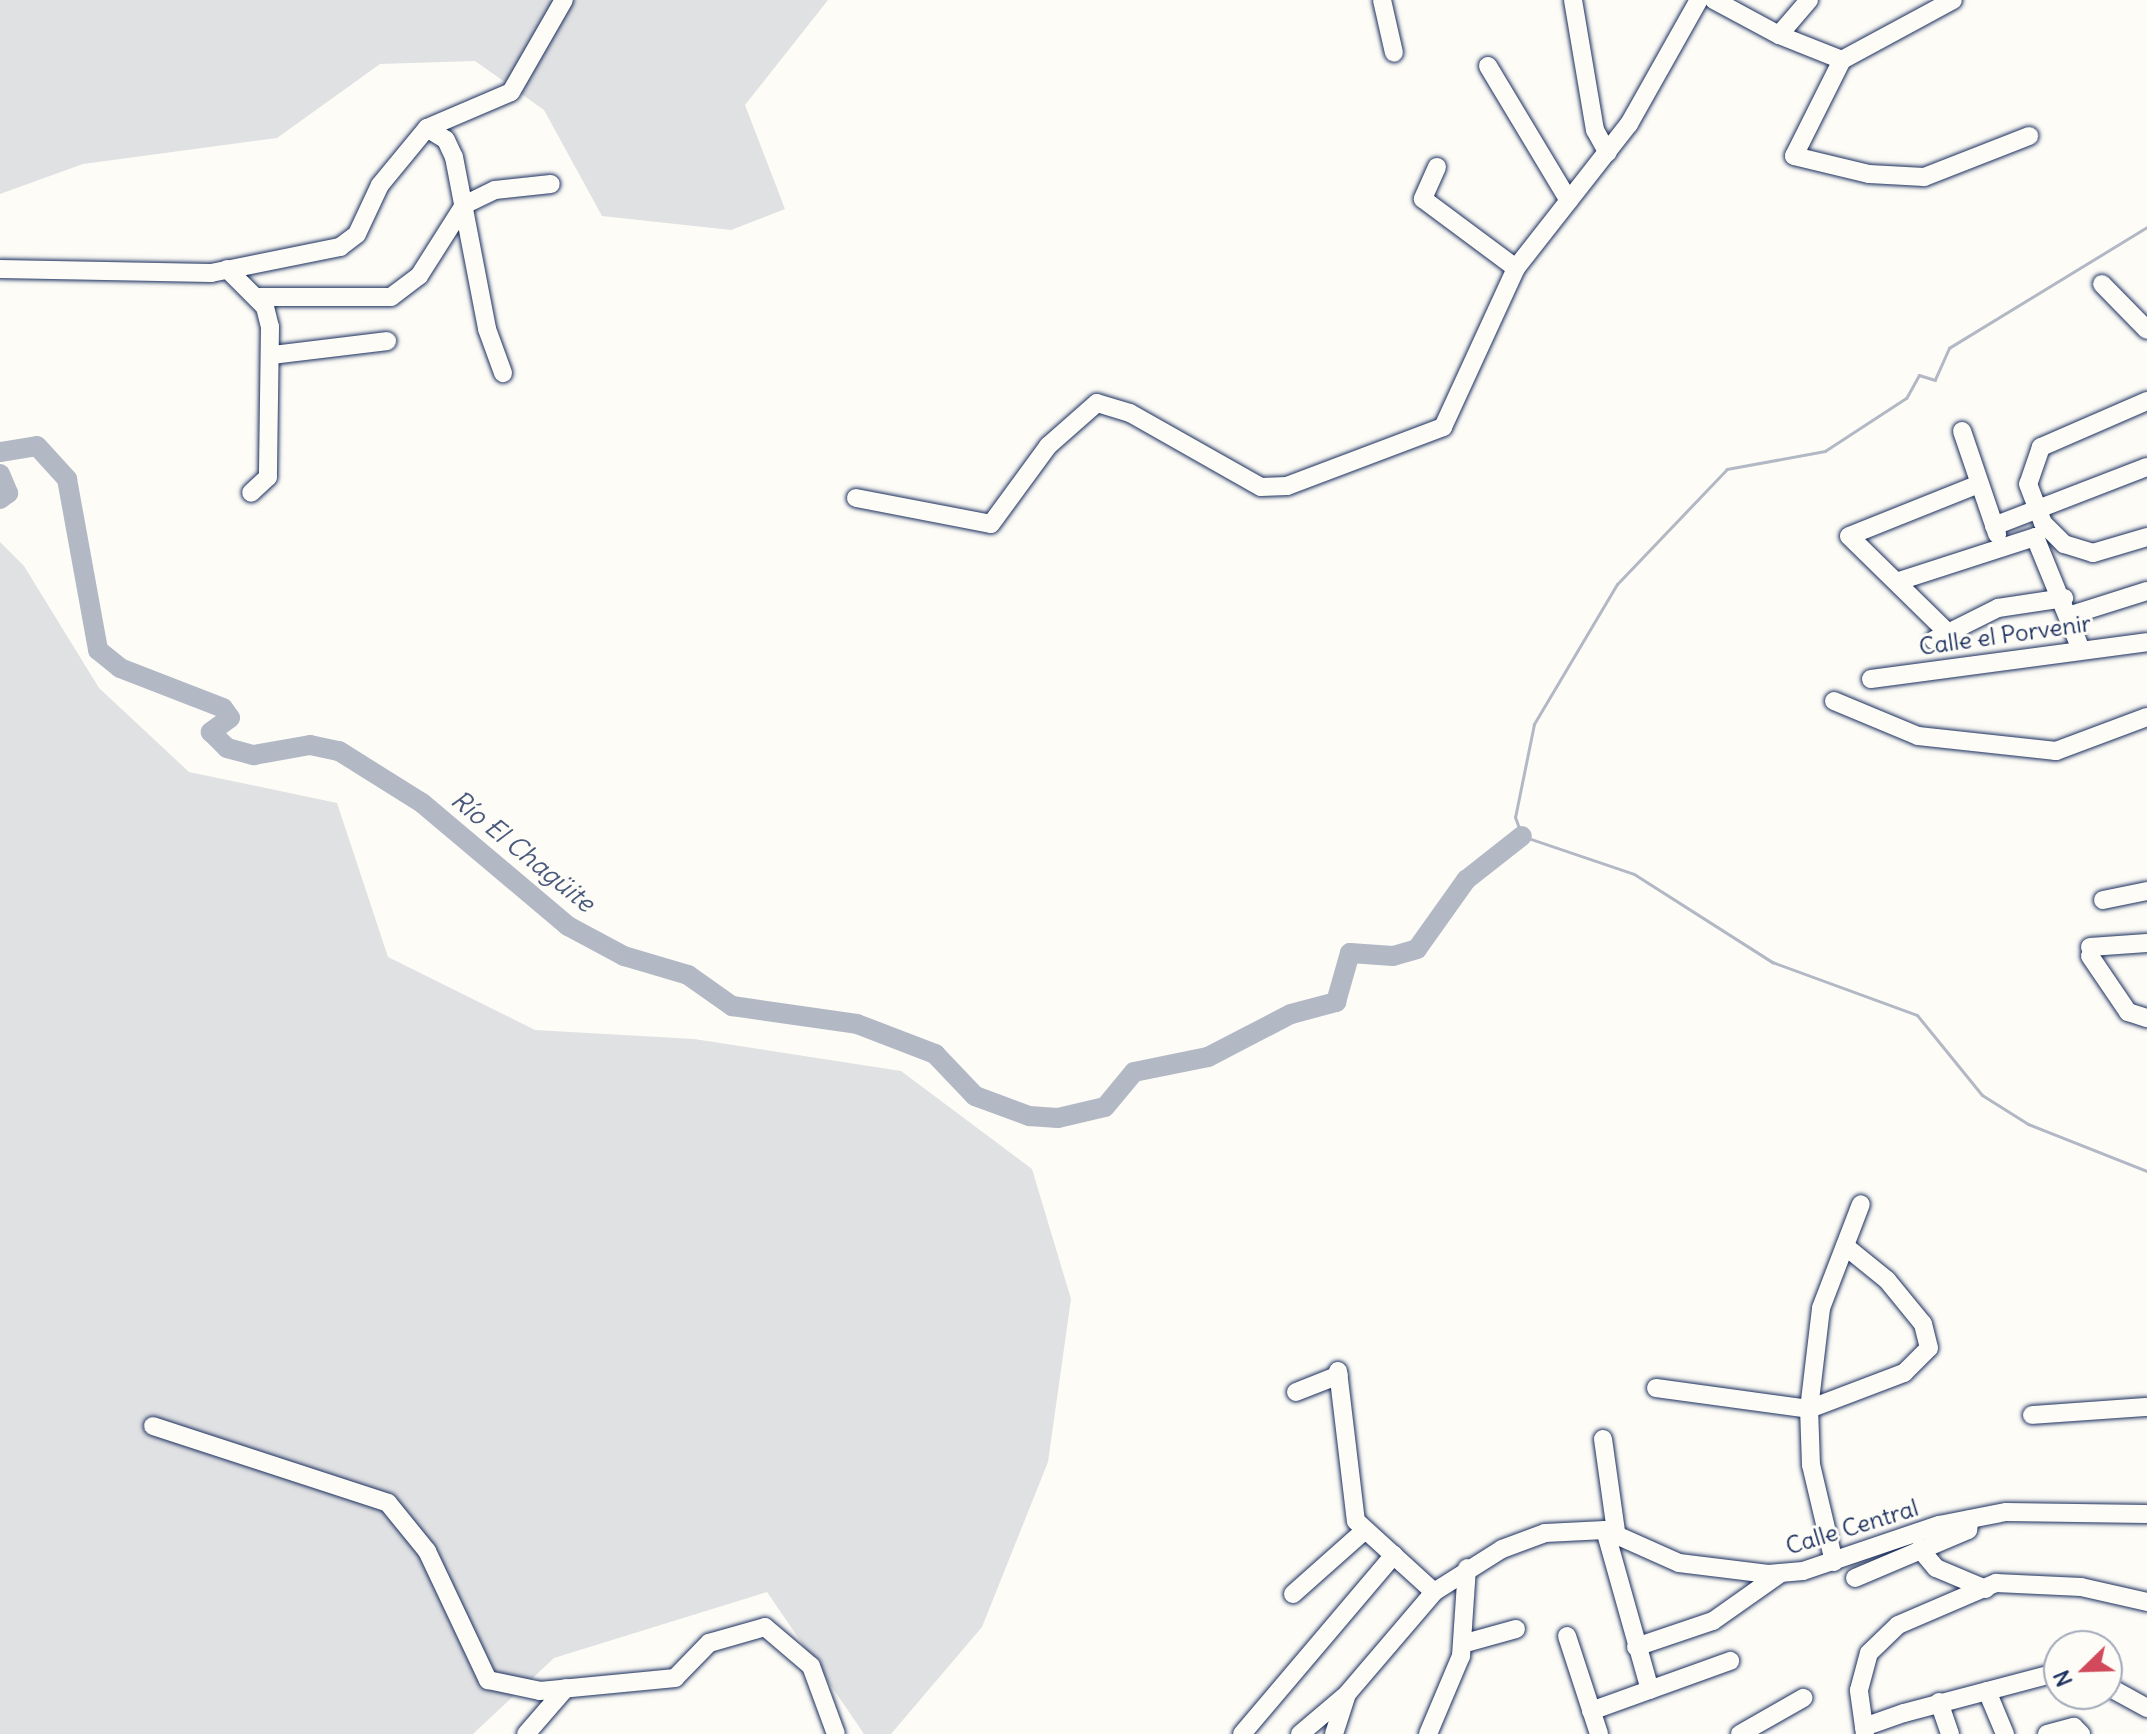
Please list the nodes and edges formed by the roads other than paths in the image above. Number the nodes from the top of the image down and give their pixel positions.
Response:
1 (564, 0) edge
2 (1382, 0) edge
3 (1573, 0) edge
4 (1699, 0) edge
5 (1714, 0) edge
6 (1809, 0) edge
7 (1953, 0) edge
8 (1779, 35) junction
9 (1394, 53) dead end
10 (1842, 60) junction
11 (1488, 66) dead end
12 (427, 128) junction
13 (2029, 136) dead end
14 (1608, 153) junction
15 (1437, 167) dead end
16 (551, 184) dead end
17 (1569, 201) junction
18 (464, 205) junction
19 (1516, 268) junction
20 (0, 269) edge
21 (227, 269) junction
22 (2102, 284) dead end
23 (256, 297) junction
24 (2147, 330) edge
25 (387, 341) dead end
26 (272, 355) junction
27 (503, 373) dead end
28 (2147, 401) edge
29 (1962, 431) dead end
30 (2147, 467) edge
31 (1979, 484) junction
32 (251, 493) dead end
33 (856, 498) dead end
34 (2037, 510) junction
35 (1994, 526) junction
36 (2147, 537) edge
37 (2003, 547) junction
38 (1899, 581) junction
39 (2147, 591) edge
40 (2068, 606) junction
41 (2147, 642) edge
42 (2080, 647) junction
43 (1871, 679) dead end
44 (1834, 701) dead end
45 (2147, 717) edge
46 (2147, 891) edge
47 (2103, 900) dead end
48 (2147, 943) edge
49 (2147, 1018) edge
50 (1861, 1204) dead end
51 (1845, 1246) junction
52 (1656, 1388) dead end
53 (1296, 1392) dead end
54 (2147, 1407) edge
55 (1809, 1409) junction
56 (2032, 1415) dead end
57 (153, 1426) dead end
58 (1603, 1439) dead end
59 (2147, 1514) edge
60 (1970, 1519) junction
61 (1365, 1530) junction
62 (1611, 1531) junction
63 (1920, 1549) junction
64 (1394, 1555) junction
65 (1834, 1562) junction
66 (1467, 1568) junction
67 (1781, 1573) junction
68 (1855, 1578) dead end
69 (1986, 1589) junction
70 (1434, 1592) junction
71 (1293, 1594) dead end
72 (2147, 1602) edge
73 (1516, 1629) dead end
74 (1567, 1636) dead end
75 (1462, 1644) junction
76 (1636, 1647) junction
77 (1730, 1661) dead end
78 (2043, 1676) edge
79 (566, 1688) junction
80 (1650, 1690) junction
81 (1987, 1691) junction
82 (1347, 1694) junction
83 (1803, 1698) dead end
84 (2123, 1698) edge
85 (1939, 1702) junction
86 (1591, 1711) junction
87 (2145, 1715) edge
88 (1864, 1731) edge
89 (526, 1734) edge
90 (836, 1734) edge
91 (1242, 1734) edge
92 (1300, 1734) edge
93 (1334, 1734) edge
94 (1428, 1734) edge
95 (1599, 1734) edge
96 (1740, 1734) edge
97 (1950, 1734) edge
98 (2005, 1734) edge
99 (2047, 1734) edge
100 (2081, 1734) edge

1 - 12 street
2 - 9 street
3 - 14 street
4 - 14 street
5 - 8 street
6 - 8 street
7 - 10 street
8 - 10 street
10 - 13 street
11 - 17 street
12 - 18 street
12 - 21 street
14 - 17 street
15 - 19 street
16 - 18 street
17 - 19 street
18 - 23 street
18 - 27 street
19 - 33 street
20 - 21 street
21 - 23 street
22 - 24 street
23 - 26 street
25 - 26 street
26 - 32 street
28 - 34 street
29 - 31 street
30 - 34 street
31 - 35 street
31 - 38 street
34 - 35 street
34 - 36 street
35 - 37 street
37 - 38 street
37 - 40 street
38 - 40 street
39 - 40 street
40 - 42 street
41 - 42 street, Calle el Porvenir
42 - 43 street, Calle el Porvenir
44 - 45 street
46 - 47 street
48 - 49 street
50 - 51 street
51 - 55 street
51 - 55 street
52 - 55 street
53 - 61 street
54 - 56 street
55 - 65 street
57 - 79 street
58 - 62 street
59 - 60 street, Calle Central
60 - 63 street
60 - 65 street, Calle Central
61 - 64 street
61 - 71 street
62 - 66 street, Calle Central
62 - 67 street, Calle Central
62 - 76 street
63 - 68 street
63 - 69 street
64 - 70 street
64 - 91 street
65 - 67 street, Calle Central
66 - 70 street, Calle Central
66 - 75 street
67 - 76 street
69 - 72 street
69 - 88 street
70 - 82 street, Calle Central
73 - 75 street
74 - 86 street
75 - 94 street
76 - 80 street
77 - 80 street
78 - 81 street
79 - 89 street
79 - 90 street
80 - 86 street
81 - 85 street
81 - 98 street
82 - 92 street
82 - 93 street, Calle Central
83 - 96 street
84 - 87 street
85 - 88 street
85 - 97 street
86 - 95 street
99 - 100 street

